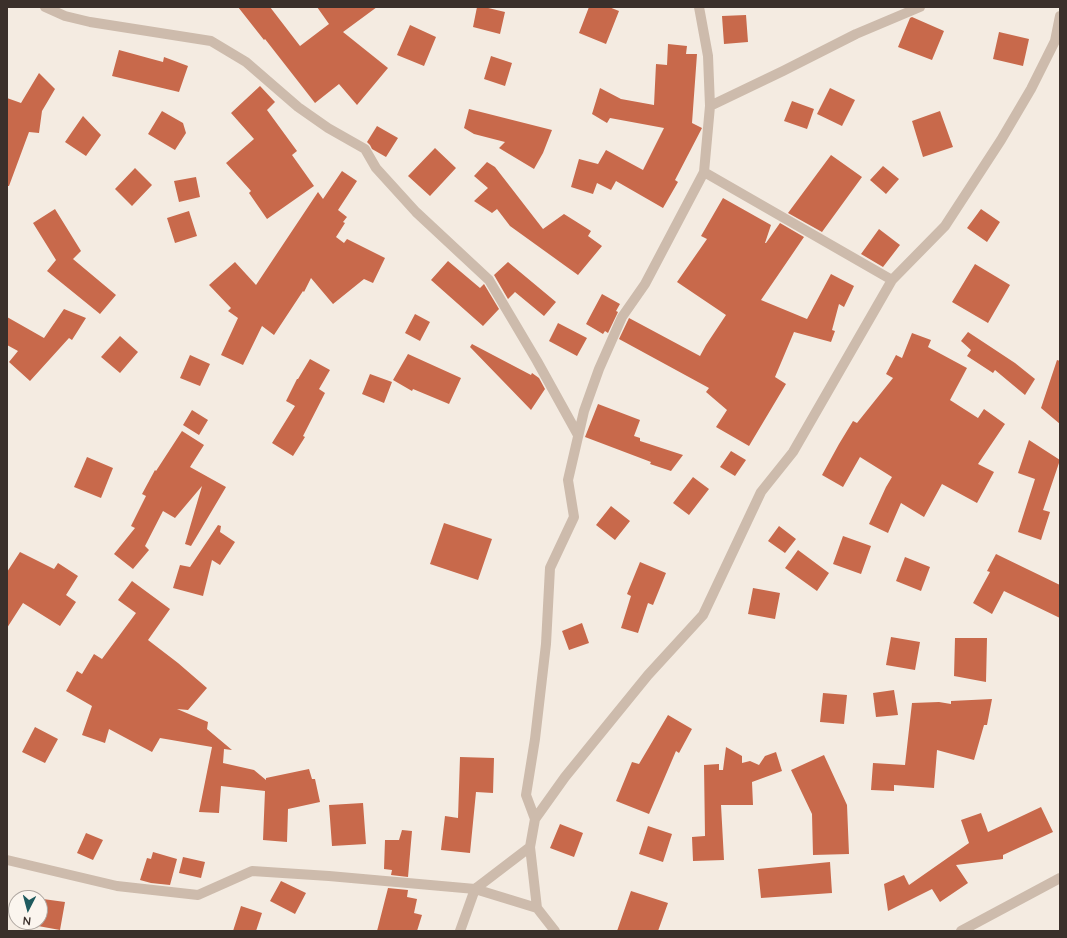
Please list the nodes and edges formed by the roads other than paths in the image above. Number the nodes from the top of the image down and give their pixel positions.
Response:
1 (45, 7) edge
2 (699, 7) edge
3 (920, 7) edge
4 (1060, 16) edge
5 (710, 106) junction
6 (704, 172) junction
7 (892, 280) junction
8 (578, 435) junction
9 (535, 818) junction
10 (530, 847) junction
11 (7, 860) edge
12 (1060, 878) edge
13 (475, 889) junction
14 (537, 908) junction
15 (460, 931) edge
16 (556, 931) edge
17 (961, 931) edge

1 - 8 street
2 - 5 street
3 - 5 street
4 - 7 street
5 - 6 street
6 - 7 street
6 - 8 street
7 - 9 street
8 - 9 street
9 - 10 street
10 - 13 street
10 - 14 street
11 - 13 street
12 - 17 street
13 - 14 street
13 - 15 street
14 - 16 street

